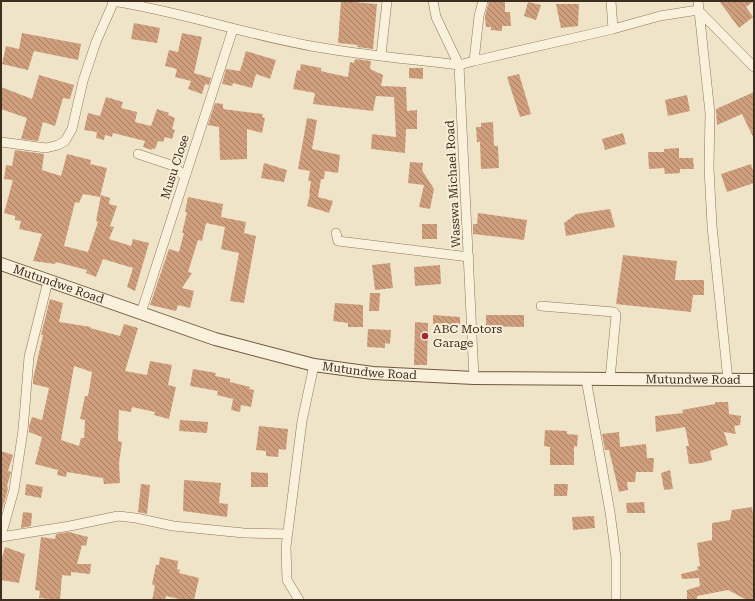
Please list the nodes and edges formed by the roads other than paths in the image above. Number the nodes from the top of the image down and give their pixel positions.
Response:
1 (113, 1) edge
2 (388, 1) edge
3 (433, 1) edge
4 (483, 1) edge
5 (611, 1) edge
6 (698, 6) edge
7 (233, 29) junction
8 (613, 29) junction
9 (381, 55) junction
10 (474, 61) junction
11 (459, 65) junction
12 (754, 67) edge
13 (1, 142) edge
14 (138, 154) dead end
15 (184, 176) junction
16 (336, 233) dead end
17 (469, 257) junction
18 (1, 264) edge
19 (48, 281) junction
20 (541, 306) dead end
21 (141, 313) junction
22 (314, 365) junction
23 (474, 378) junction
24 (586, 379) junction
25 (610, 379) junction
26 (728, 380) junction
27 (754, 380) edge
28 (288, 534) junction
29 (1, 536) edge
30 (299, 600) edge
31 (616, 600) edge

1 - 7 street
1 - 13 street
2 - 9 street
3 - 11 street
4 - 10 street
5 - 8 street
6 - 8 street
6 - 12 street
6 - 26 street
7 - 9 street
7 - 15 street, Musu Close
8 - 10 street
9 - 11 street
10 - 11 street
11 - 17 street, Wasswa Michael Road
14 - 15 street
15 - 21 street, Musu Close
16 - 17 street
17 - 23 street, Wasswa Michael Road
18 - 19 main road, Mutundwe Road
19 - 21 main road, Mutundwe Road
19 - 29 street
20 - 25 street
21 - 22 main road, Mutundwe Road
22 - 23 main road, Mutundwe Road
22 - 28 street
23 - 24 main road, Mutundwe Road
24 - 25 main road, Mutundwe Road
24 - 31 street
25 - 26 main road, Mutundwe Road
26 - 27 main road, Mutundwe Road
28 - 29 street
28 - 30 street

